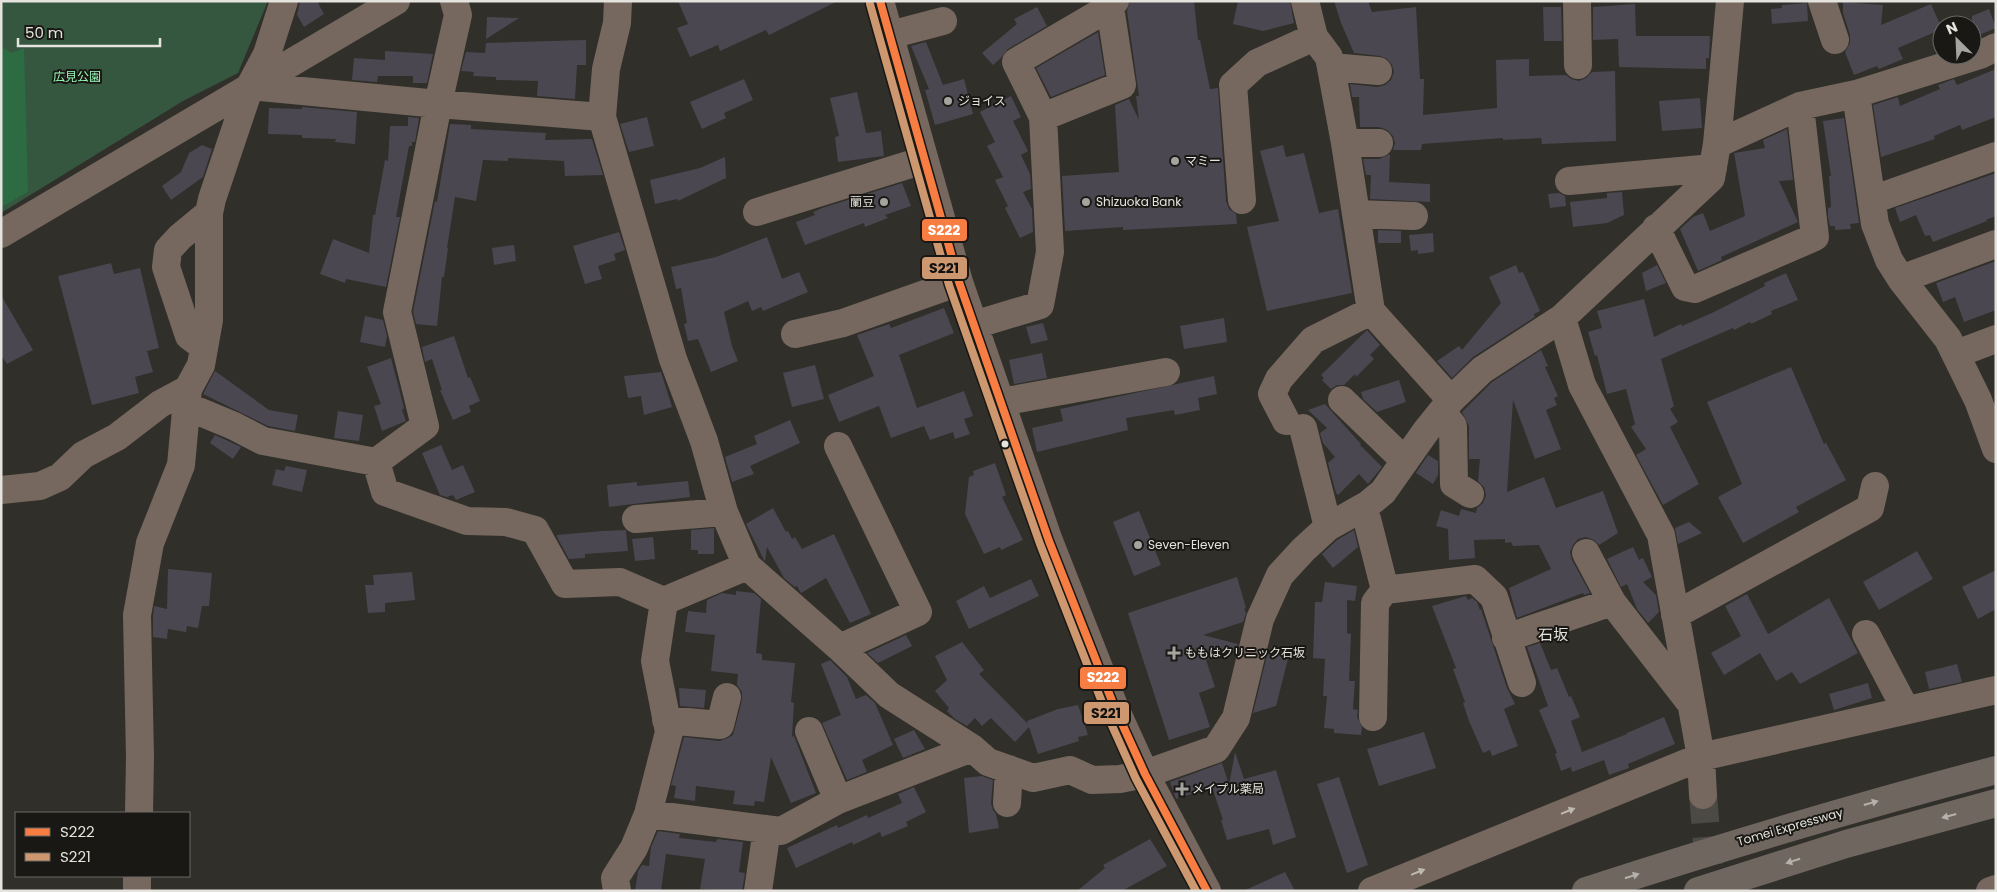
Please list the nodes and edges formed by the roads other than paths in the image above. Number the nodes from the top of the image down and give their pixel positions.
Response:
1 (284, 1) edge
2 (396, 1) edge
3 (454, 1) edge
4 (618, 1) edge
5 (880, 1) edge
6 (1305, 1) edge
7 (1577, 1) edge
8 (1730, 1) edge
9 (1822, 1) edge
10 (1113, 4) edge
11 (943, 21) dead end
12 (890, 35) junction
13 (1314, 37) junction
14 (1835, 40) dead end
15 (1996, 47) edge
16 (1578, 65) dead end
17 (1331, 68) junction
18 (1378, 71) dead end
19 (250, 86) junction
20 (1856, 94) junction
21 (438, 104) junction
22 (1800, 106) junction
23 (602, 117) junction
24 (1043, 117) junction
25 (1345, 143) junction
26 (1379, 143) dead end
27 (1715, 156) junction
28 (1996, 156) edge
29 (924, 160) junction
30 (1570, 181) dead end
31 (1242, 200) dead end
32 (1872, 200) junction
33 (757, 212) dead end
34 (209, 213) junction
35 (1356, 214) junction
36 (1414, 216) dead end
37 (1656, 228) junction
38 (1, 234) edge
39 (1996, 244) edge
40 (1901, 279) junction
41 (959, 282) junction
42 (1371, 311) junction
43 (1562, 318) junction
44 (974, 325) junction
45 (795, 334) dead end
46 (1996, 339) edge
47 (204, 347) junction
48 (1956, 354) junction
49 (1166, 372) dead end
50 (187, 397) junction
51 (1342, 400) dead end
52 (1002, 402) junction
53 (1987, 405) edge
54 (1446, 406) junction
55 (838, 446) dead end
56 (1996, 449) edge
57 (1405, 461) junction
58 (376, 462) junction
59 (1875, 486) dead end
60 (1, 490) edge
61 (1470, 494) dead end
62 (724, 512) junction
63 (1367, 518) dead end
64 (636, 519) dead end
65 (1328, 527) junction
66 (1586, 553) dead end
67 (747, 566) junction
68 (1385, 590) junction
69 (664, 601) junction
70 (1612, 602) junction
71 (1675, 615) junction
72 (1866, 634) dead end
73 (1506, 638) junction
74 (840, 648) junction
75 (1522, 683) dead end
76 (1996, 690) edge
77 (727, 697) dead end
78 (1691, 704) junction
79 (1906, 710) junction
80 (1373, 717) dead end
81 (666, 720) junction
82 (809, 731) dead end
83 (972, 748) junction
84 (1701, 757) junction
85 (1010, 769) junction
86 (1996, 770) edge
87 (1145, 774) junction
88 (1703, 794) tunnel mouth
89 (838, 800) junction
90 (1996, 803) edge
91 (1007, 804) dead end
92 (139, 812) edge
93 (648, 814) junction
94 (766, 829) junction
95 (137, 877) edge
96 (1996, 889) edge
97 (137, 891) edge
98 (617, 891) edge
99 (758, 891) edge
100 (1207, 891) edge
101 (1372, 891) edge
102 (1586, 891) edge
103 (1698, 891) edge
104 (1990, 891) edge

1 - 19 street
2 - 19 street
3 - 21 street
4 - 23 street
5 - 12 street
6 - 13 street
7 - 16 street
8 - 27 street
9 - 14 street
10 - 24 street
10 - 24 street
11 - 12 street
12 - 29 street
13 - 17 street
13 - 31 street
15 - 20 street
17 - 18 street
17 - 25 street
19 - 21 street
19 - 34 street
19 - 38 street
20 - 22 street
20 - 32 street
21 - 23 street
21 - 58 street
22 - 27 street
22 - 37 street
23 - 62 street
24 - 44 street
25 - 26 street
25 - 35 street
27 - 30 street
27 - 37 street
28 - 32 street
29 - 33 street
29 - 41 street
32 - 40 street
34 - 47 street
34 - 47 street
35 - 36 street
35 - 42 street
37 - 43 street
39 - 40 street
40 - 48 street
41 - 44 street
41 - 45 street
42 - 54 street
42 - 65 street
43 - 54 street
43 - 71 street
44 - 52 street
46 - 48 street
47 - 50 street
48 - 53 street
49 - 52 street
50 - 58 street
50 - 60 street
50 - 92 street
51 - 57 street
52 - 87 street
53 - 56 street
54 - 57 street
54 - 61 street
55 - 74 street
57 - 65 street
58 - 69 street
59 - 71 street
62 - 64 street
62 - 67 street
63 - 68 street
65 - 87 street
66 - 70 street
67 - 69 street
67 - 74 street
68 - 73 street
68 - 80 street
69 - 81 street
70 - 73 street
70 - 78 street
71 - 78 street
72 - 79 street
73 - 75 street
74 - 83 street
76 - 79 street
77 - 81 street
78 - 84 street
79 - 84 street
81 - 93 street
82 - 89 street
83 - 85 street
83 - 89 street
84 - 88 street
101 -> 84 street
85 - 87 street
85 - 91 street
102 -> 86 highway, Tomei Expressway
87 - 100 street
89 - 94 street
90 -> 103 highway
93 - 94 street
93 - 98 street
94 - 99 street
95 - 97 street
96 - 104 street

